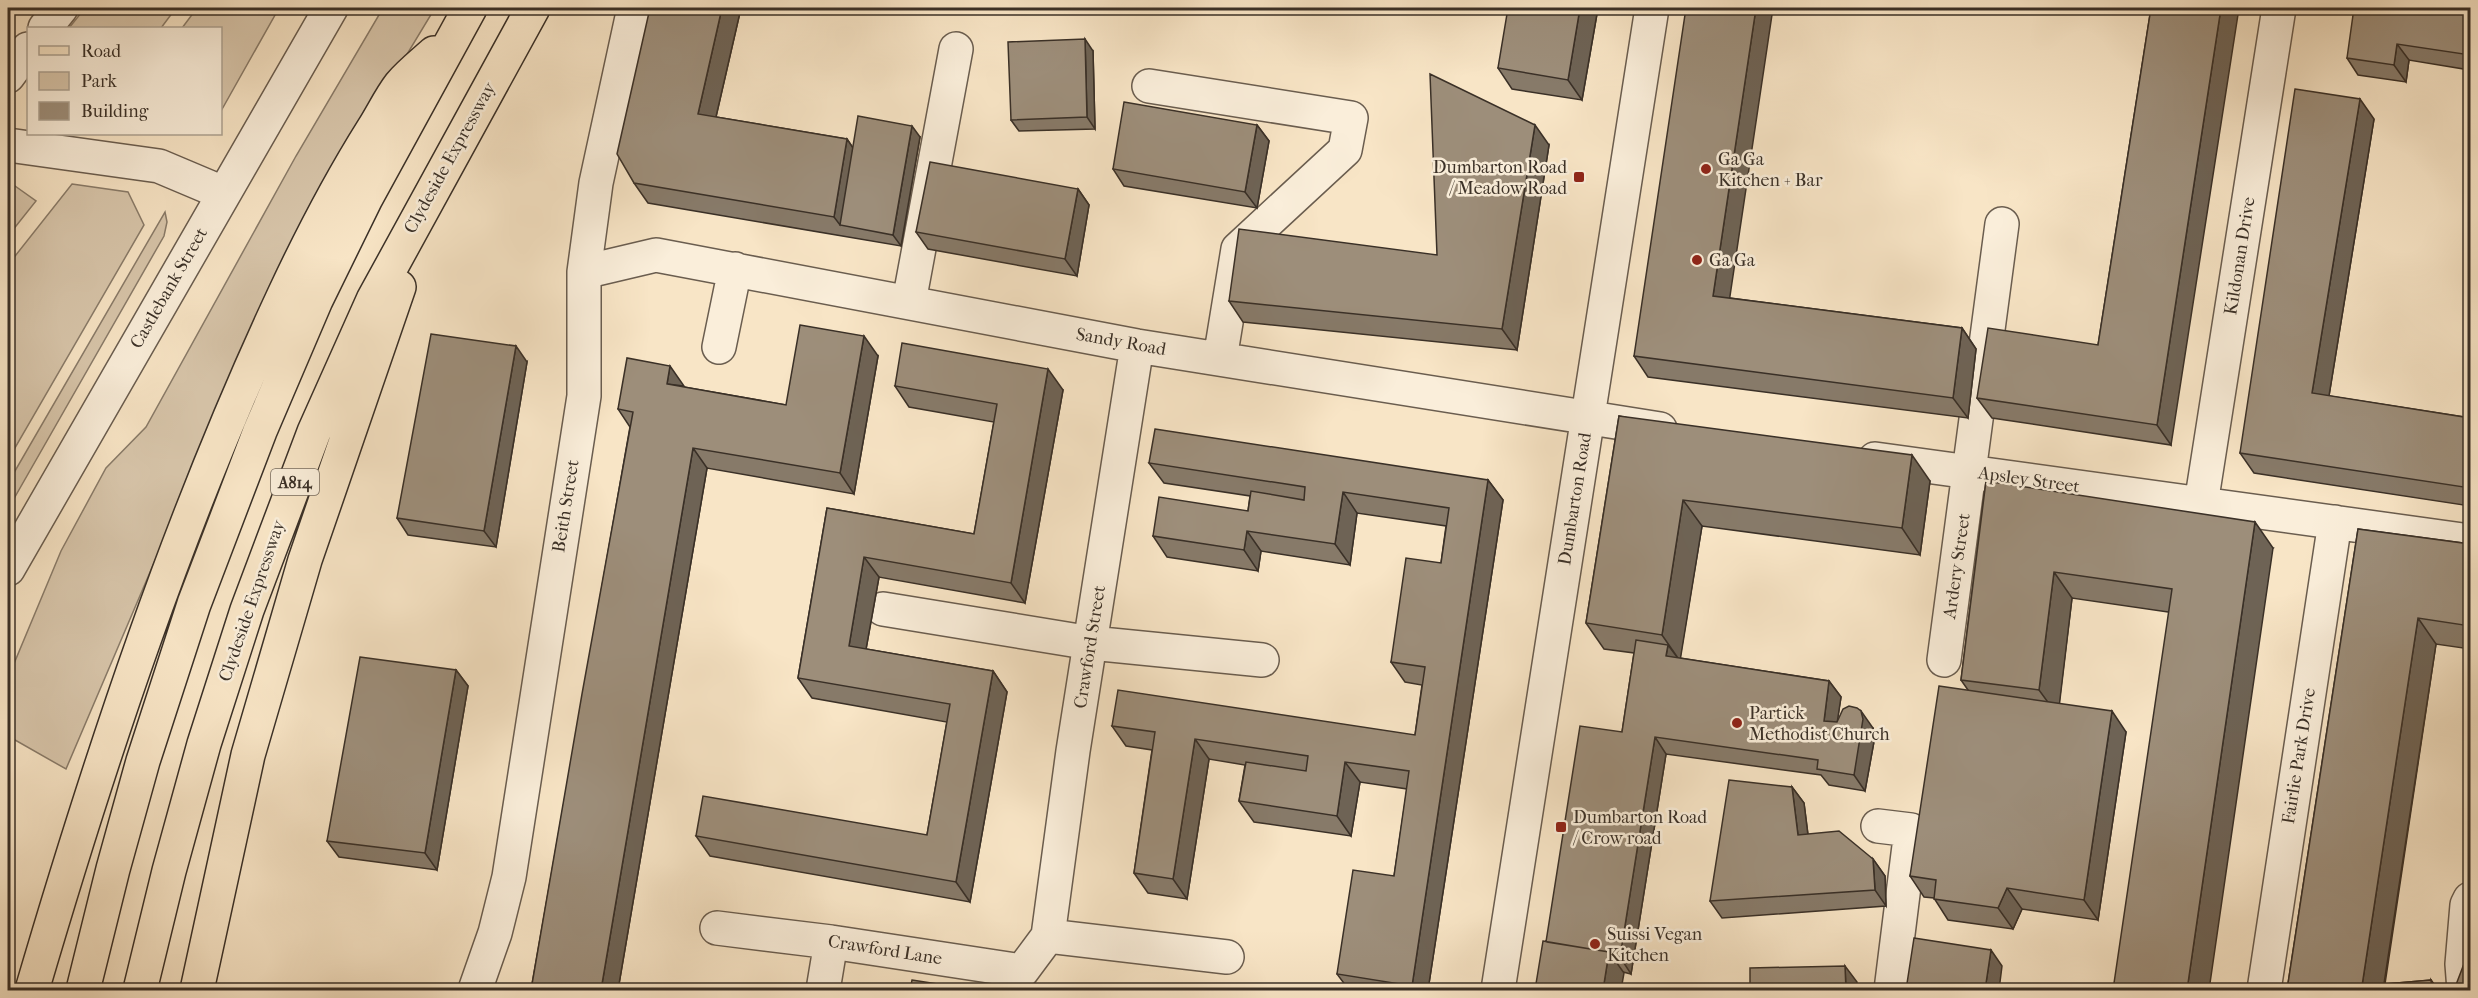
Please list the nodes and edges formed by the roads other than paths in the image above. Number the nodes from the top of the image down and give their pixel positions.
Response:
1 (61, 8) edge
2 (331, 8) edge
3 (533, 8) edge
4 (1652, 8) edge
5 (2279, 8) edge
6 (632, 17) edge
7 (463, 19) edge
8 (46, 27) edge
9 (956, 49) dead end
10 (27, 50) edge
11 (8, 76) edge
12 (1149, 86) dead end
13 (8, 145) edge
14 (435, 183) junction
15 (223, 193) junction
16 (2002, 224) dead end
17 (735, 269) junction
18 (584, 272) junction
19 (909, 302) junction
20 (1137, 346) junction
21 (719, 347) dead end
22 (1220, 359) junction
23 (1588, 419) junction
24 (1691, 433) edge
25 (1842, 454) edge
26 (1969, 472) junction
27 (2201, 504) junction
28 (2335, 522) junction
29 (2470, 541) edge
30 (8, 569) edge
31 (884, 609) dead end
32 (1091, 643) junction
33 (1262, 660) dead end
34 (1944, 660) dead end
35 (1878, 826) dead end
36 (2470, 899) edge
37 (717, 928) dead end
38 (1044, 941) junction
39 (831, 942) junction
40 (1227, 957) dead end
41 (474, 988) edge
42 (32, 990) edge
43 (83, 990) edge
44 (140, 990) edge
45 (197, 990) edge
46 (823, 990) edge
47 (1498, 990) edge
48 (1891, 990) edge
49 (2264, 990) edge
50 (2464, 990) edge

1 - 8 street
2 - 15 street, Castlebank Street
3 - 14 main road, Clydeside Expressway / A814
4 - 23 street, Dumbarton Road
5 - 27 street, Kildonan Drive
6 - 18 street, Beith Street
7 - 42 main road
7 - 43 main road, A814
9 - 19 street
10 - 11 street
12 - 22 street
13 - 15 street
14 - 44 main road, Clydeside Expressway / A814
14 - 45 main road
15 - 30 street, Castlebank Street
16 - 26 street, Ardery Street
17 - 18 street, Sandy Road
17 - 19 street, Sandy Road
17 - 21 street
18 - 41 street, Beith Street
19 - 20 street, Sandy Road
20 - 22 street, Sandy Road
20 - 32 street, Crawford Street
22 - 23 street, Sandy Road
23 - 24 street
23 - 47 street, Dumbarton Road
25 - 26 street, Apsley Street
26 - 27 street, Apsley Street
26 - 34 street, Ardery Street
27 - 28 street, Apsley Street
28 - 29 street, Apsley Street
28 - 49 street, Fairlie Park Drive
31 - 32 street
32 - 33 street
32 - 38 street, Crawford Street
35 - 48 street
36 - 50 street
37 - 39 street, Crawford Lane
38 - 39 street, Crawford Lane
38 - 40 street
39 - 46 street

